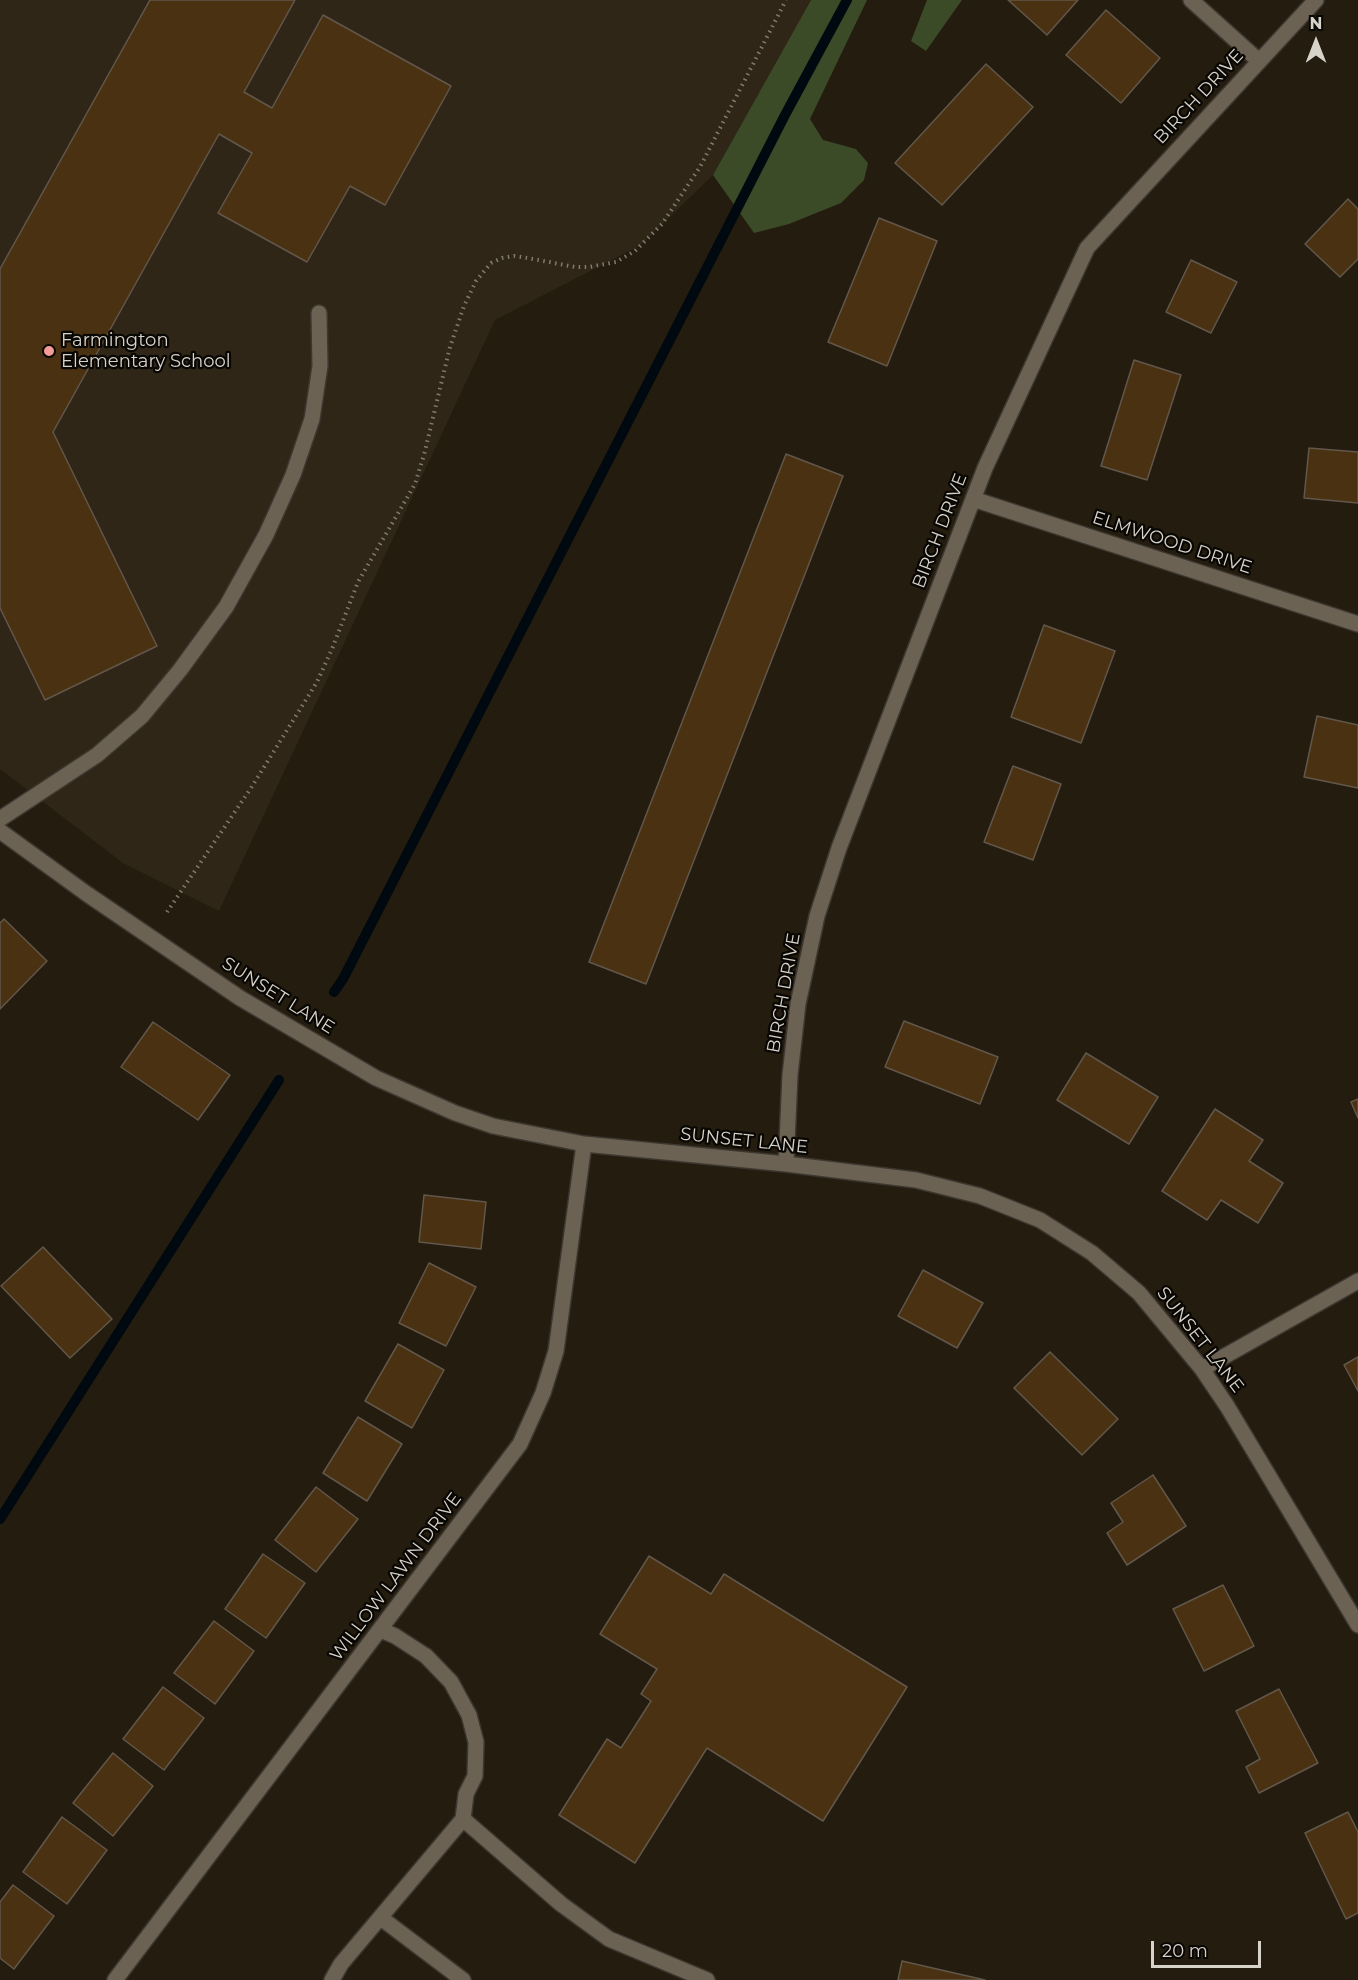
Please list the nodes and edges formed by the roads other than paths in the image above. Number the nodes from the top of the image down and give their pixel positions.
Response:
1 (1191, 0) edge
2 (1316, 0) edge
3 (1259, 62) junction
4 (319, 313) dead end
5 (973, 499) junction
6 (1358, 624) edge
7 (0, 819) edge
8 (0, 831) edge
9 (584, 1144) junction
10 (786, 1164) junction
11 (1358, 1281) edge
12 (1202, 1369) junction
13 (1358, 1625) edge
14 (381, 1629) junction
15 (463, 1819) junction
16 (381, 1918) junction
17 (115, 1980) edge
18 (332, 1980) edge
19 (462, 1980) edge
20 (707, 1980) edge

1 - 3 street
2 - 3 street, BIRCH DRIVE
3 - 5 street, BIRCH DRIVE
4 - 7 street
5 - 6 street, ELMWOOD DRIVE
5 - 10 street, BIRCH DRIVE
8 - 9 street, SUNSET LANE
9 - 10 street, SUNSET LANE
9 - 14 street, WILLOW LAWN DRIVE
10 - 12 street, SUNSET LANE
11 - 12 street
12 - 13 street, SUNSET LANE
14 - 15 street
14 - 17 street, WILLOW LAWN DRIVE
15 - 16 street
15 - 20 street
16 - 18 street
16 - 19 street

